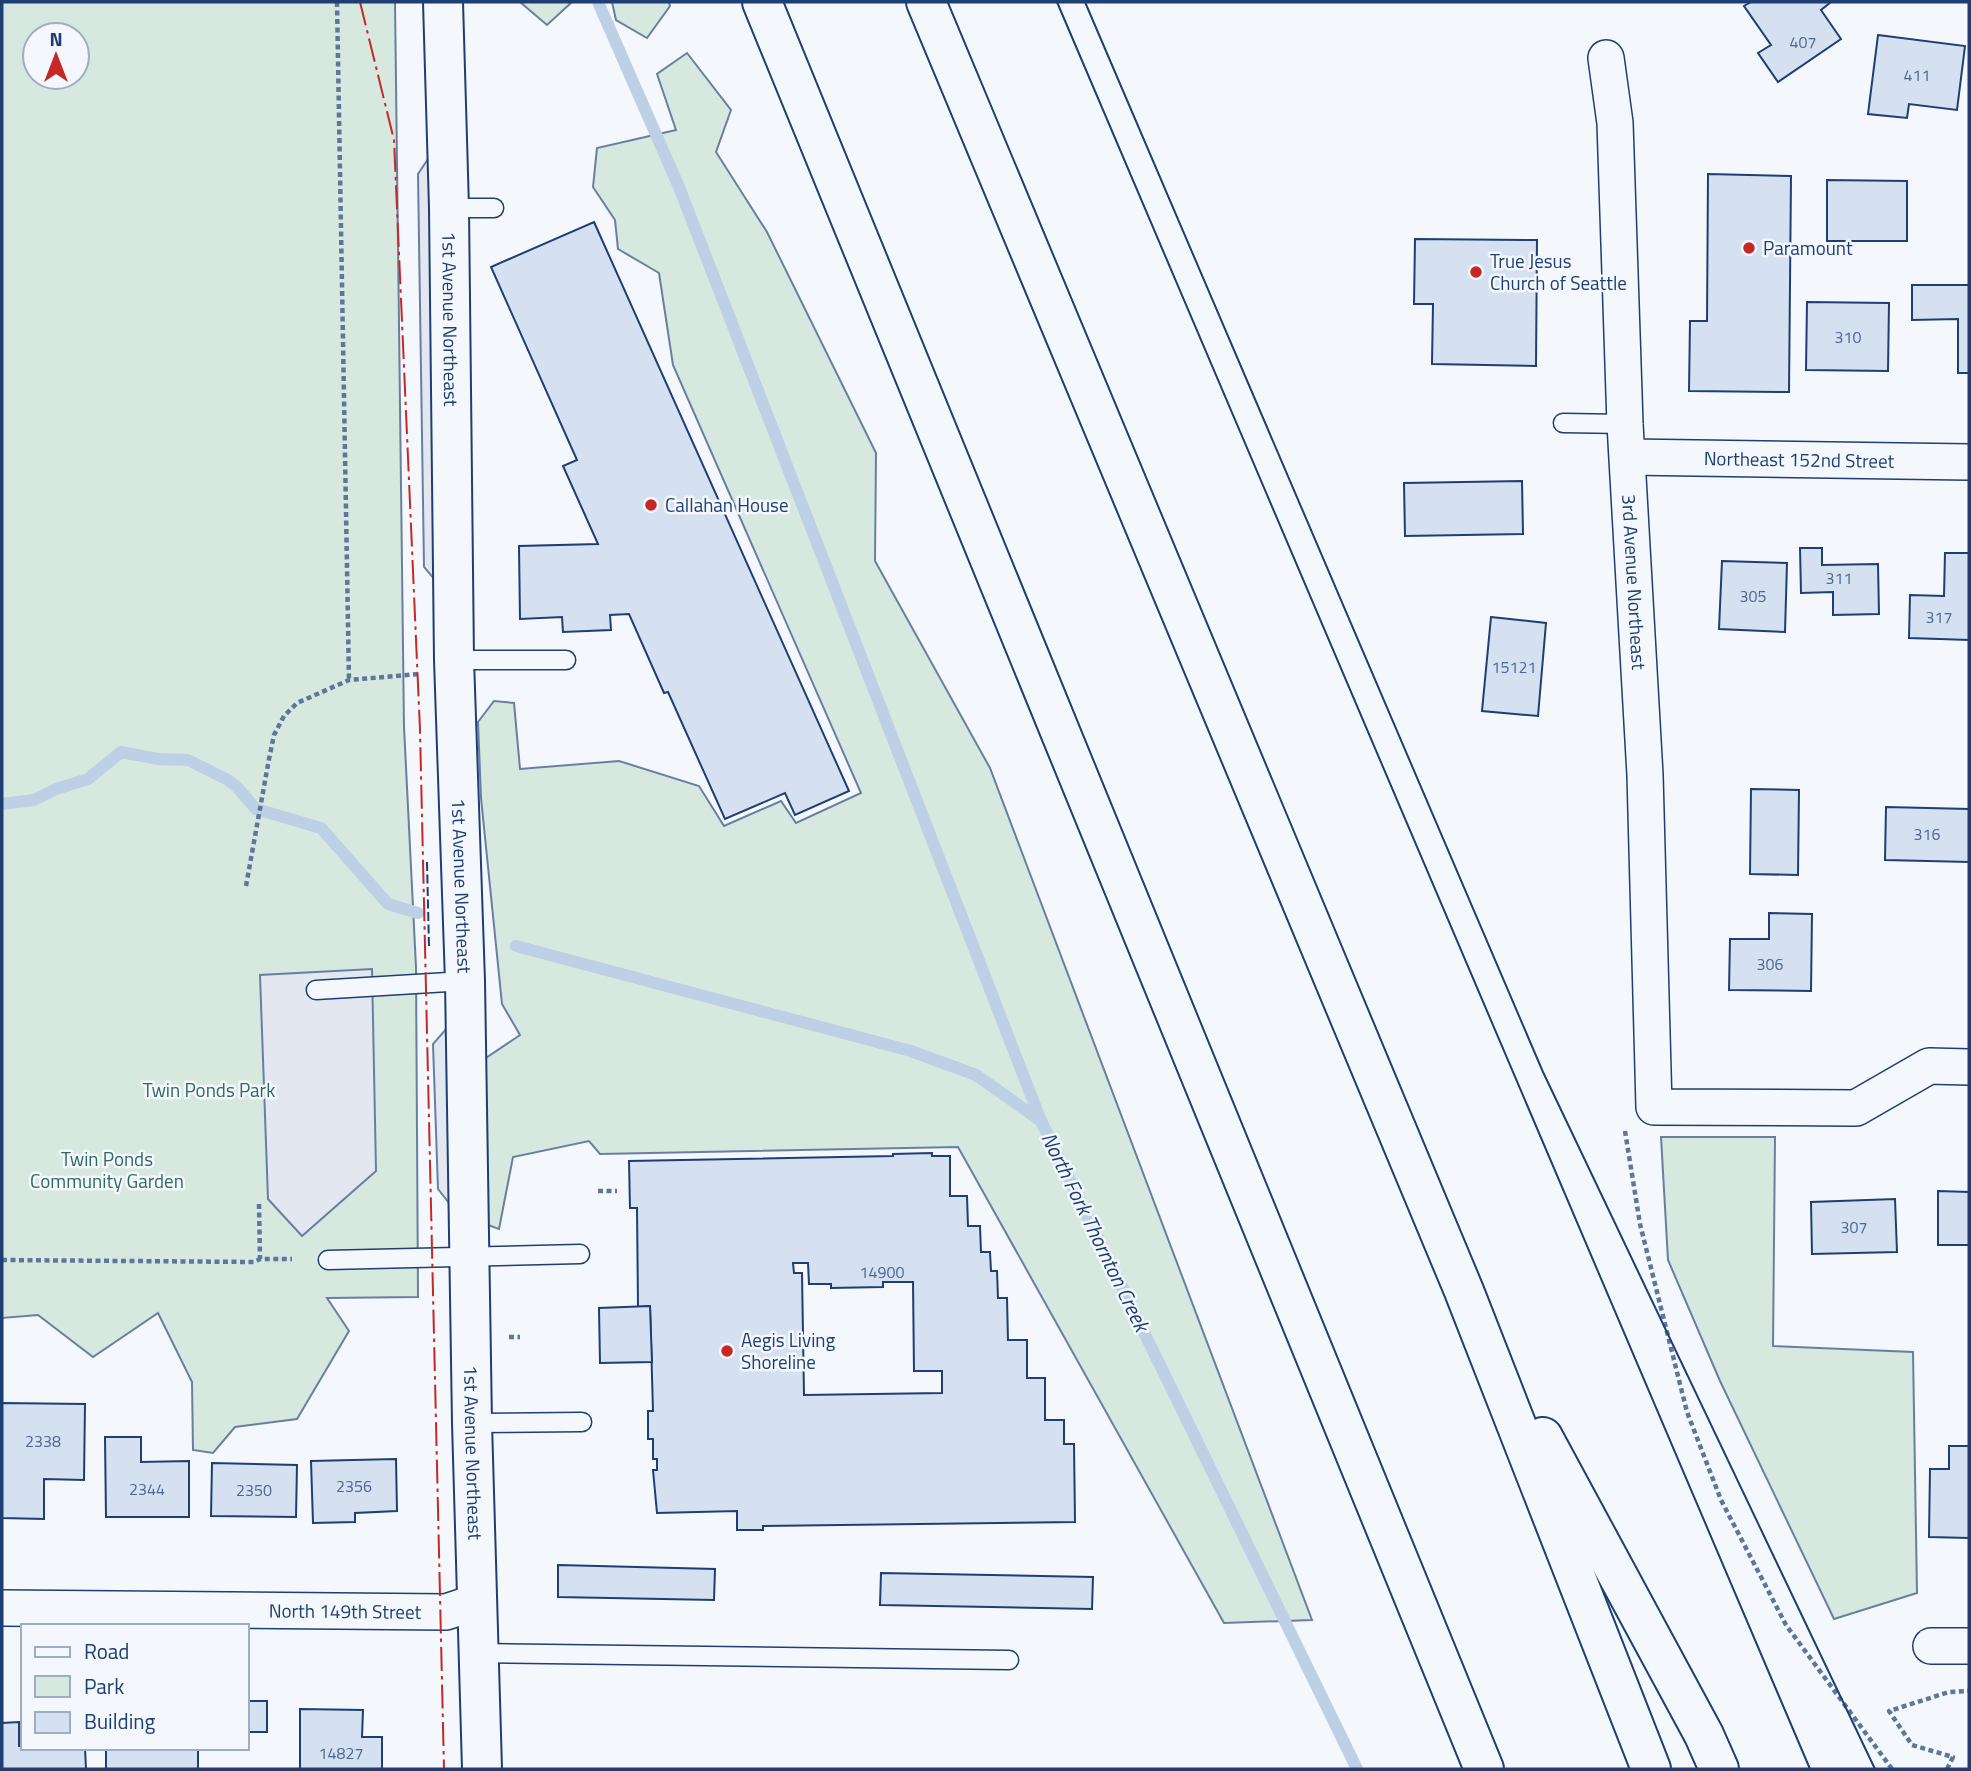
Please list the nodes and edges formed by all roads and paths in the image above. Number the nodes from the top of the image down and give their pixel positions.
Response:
1 (337, 2) edge
2 (443, 2) edge
3 (762, 2) edge
4 (926, 2) edge
5 (1606, 58) dead end
6 (449, 208) junction
7 (494, 208) dead end
8 (1563, 423) dead end
9 (1627, 440) junction
10 (1969, 462) edge
11 (566, 660) dead end
12 (441, 667) junction
13 (349, 680) junction
14 (246, 886) dead end
15 (464, 981) junction
16 (316, 990) dead end
17 (1969, 1067) edge
18 (598, 1191) dead end
19 (617, 1191) dead end
20 (259, 1204) dead end
21 (580, 1254) dead end
22 (468, 1257) junction
23 (260, 1259) junction
24 (292, 1259) dead end
25 (2, 1260) edge
26 (328, 1260) dead end
27 (1464, 1291) junction
28 (582, 1422) dead end
29 (472, 1423) junction
30 (476, 1602) junction
31 (2, 1608) edge
32 (1931, 1646) dead end
33 (1969, 1647) edge
34 (478, 1653) junction
35 (1009, 1660) dead end
36 (1969, 1691) edge
37 (1458, 1705) junction
38 (482, 1769) edge
39 (1475, 1769) edge
40 (1484, 1769) edge
41 (1651, 1769) edge
42 (1719, 1769) edge
43 (1947, 1769) edge

1 - 13 path
2 - 6 main road, 1st Avenue Northeast
3 - 37 main road
4 - 27 main road
5 - 9 street, 3rd Avenue Northeast
6 - 7 lane
6 - 12 main road, 1st Avenue Northeast
8 - 9 lane
9 - 10 street, Northeast 152nd Street
9 - 17 street, 3rd Avenue Northeast
11 - 12 lane
12 - 13 path
12 - 15 main road, 1st Avenue Northeast
13 - 14 path
15 - 16 lane
15 - 22 main road, 1st Avenue Northeast
18 - 19 path
20 - 23 path
21 - 22 lane
22 - 26 lane
22 - 29 main road, 1st Avenue Northeast
23 - 24 path
23 - 25 path
27 - 41 main road
27 - 42 main road
28 - 29 lane
29 - 30 main road, 1st Avenue Northeast
30 - 31 street, North 149th Street
30 - 34 main road, 1st Avenue Northeast
32 - 33 street
34 - 35 lane
34 - 38 main road, 1st Avenue Northeast
36 - 43 path
37 - 39 main road
37 - 40 main road

